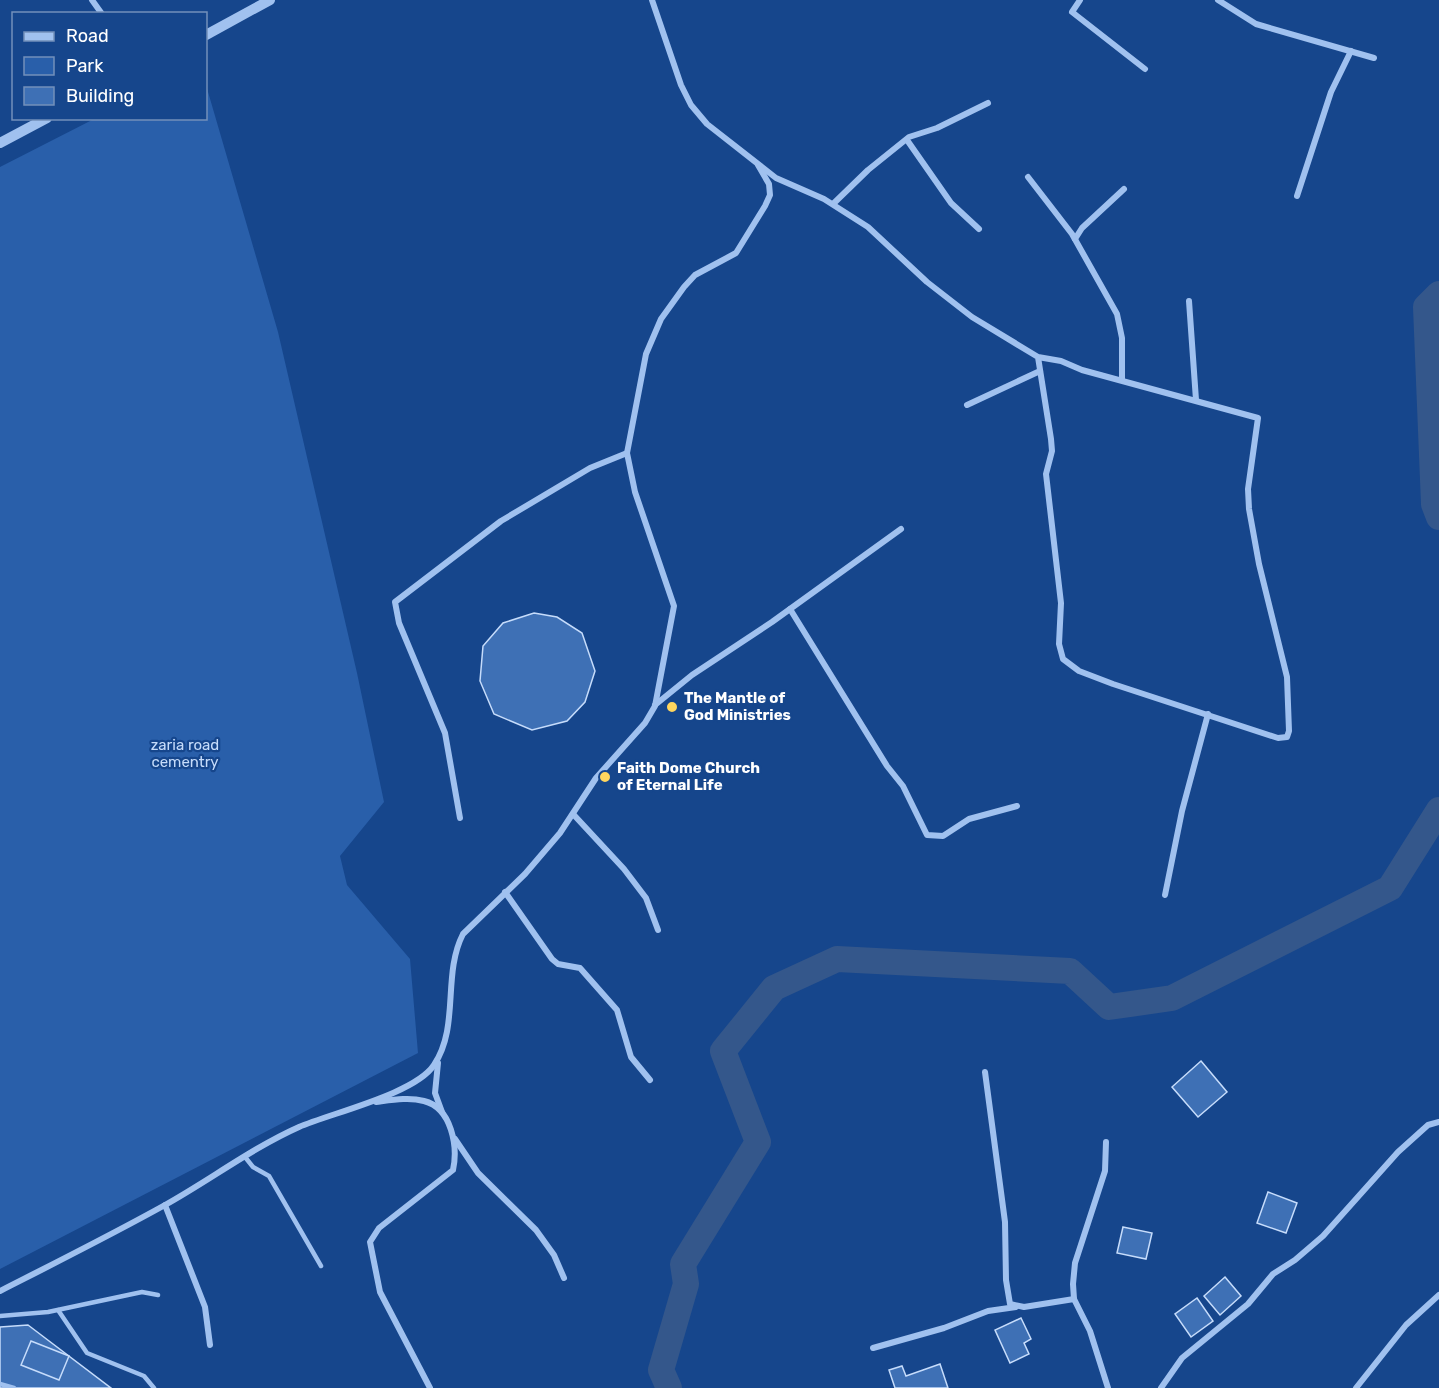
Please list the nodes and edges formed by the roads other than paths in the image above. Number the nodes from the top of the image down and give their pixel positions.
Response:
1 (270, 0) edge
2 (652, 0) edge
3 (1080, 0) edge
4 (1218, 0) edge
5 (207, 34) edge
6 (1351, 51) junction
7 (1374, 58) dead end
8 (1145, 69) dead end
9 (988, 103) dead end
10 (43, 120) edge
11 (907, 140) junction
12 (0, 143) edge
13 (756, 162) junction
14 (1028, 177) dead end
15 (1124, 189) dead end
16 (1297, 196) dead end
17 (833, 204) junction
18 (979, 229) dead end
19 (1075, 239) junction
20 (1189, 301) dead end
21 (1038, 357) junction
22 (1040, 371) junction
23 (1122, 380) junction
24 (1196, 400) junction
25 (967, 405) dead end
26 (627, 453) junction
27 (901, 529) dead end
28 (790, 609) junction
29 (655, 706) junction
30 (1208, 714) junction
31 (1017, 806) dead end
32 (573, 814) junction
33 (460, 818) dead end
34 (505, 892) junction
35 (1165, 895) dead end
36 (658, 930) dead end
37 (444, 1048) junction
38 (985, 1072) dead end
39 (650, 1080) dead end
40 (367, 1103) junction
41 (444, 1118) junction
42 (1439, 1122) edge
43 (455, 1139) junction
44 (1106, 1142) dead end
45 (245, 1157) junction
46 (165, 1205) junction
47 (321, 1266) dead end
48 (564, 1278) dead end
49 (0, 1291) edge
50 (158, 1294) dead end
51 (1439, 1295) edge
52 (1074, 1299) junction
53 (1016, 1307) junction
54 (58, 1310) junction
55 (0, 1316) edge
56 (210, 1345) dead end
57 (873, 1348) dead end
58 (0, 1384) edge
59 (14, 1388) edge
60 (154, 1388) edge
61 (430, 1388) edge
62 (1108, 1388) edge
63 (1161, 1388) edge
64 (1356, 1388) edge

1 - 5 street
2 - 13 street
3 - 8 street
4 - 6 street
6 - 7 street
6 - 16 street
9 - 11 street
10 - 12 street
11 - 17 street
11 - 18 street
13 - 17 street
13 - 26 street
14 - 19 street
15 - 19 street
17 - 21 street
19 - 23 street
20 - 24 street
21 - 22 street
21 - 23 street
22 - 25 street
22 - 30 street
23 - 24 street
24 - 30 street
26 - 29 street
26 - 33 street
27 - 28 street
28 - 29 street
28 - 31 street
29 - 32 street
30 - 35 street
32 - 34 street
32 - 36 street
34 - 37 street
34 - 39 street
37 - 40 street
37 - 41 street
38 - 53 street
40 - 41 street
40 - 45 street
41 - 43 street
42 - 63 street
43 - 48 street
43 - 61 street
44 - 52 street
45 - 46 street
45 - 47 lane
46 - 49 street
46 - 56 street
50 - 54 lane
51 - 64 street
52 - 53 street
52 - 62 street
53 - 57 street
54 - 55 lane
54 - 60 lane
58 - 59 lane

